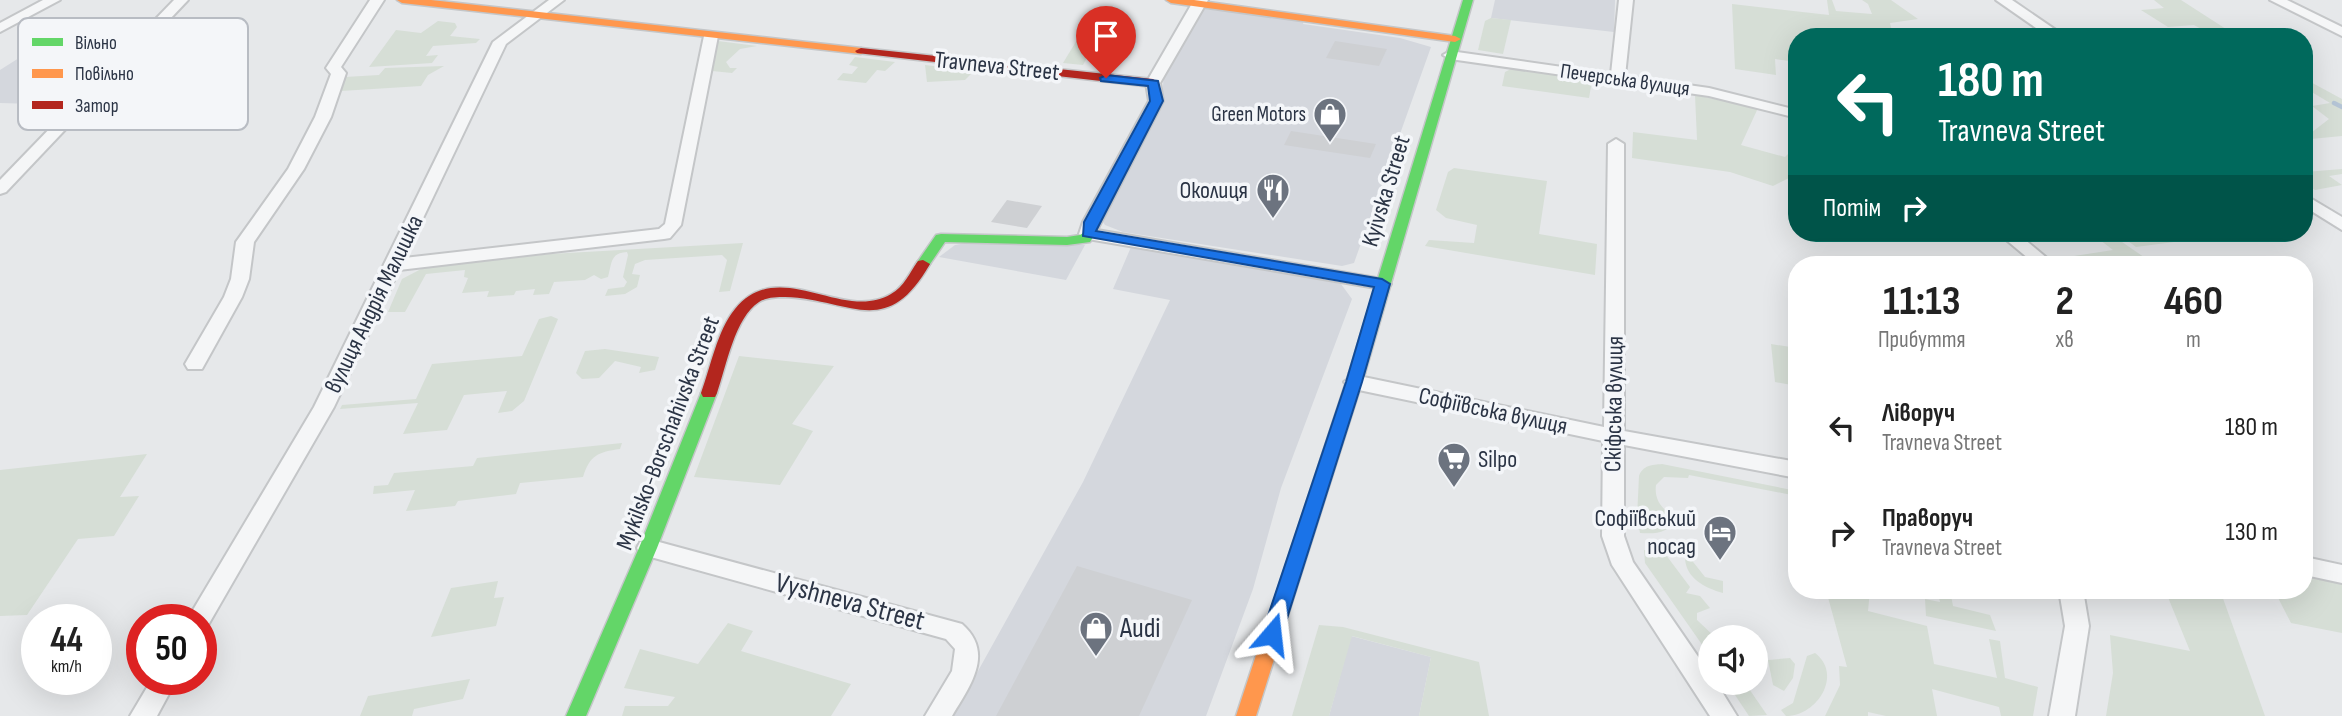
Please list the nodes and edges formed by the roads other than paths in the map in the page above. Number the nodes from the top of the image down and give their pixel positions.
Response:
1 (53, 0) edge
2 (181, 0) edge
3 (377, 0) edge
4 (402, 0) edge
5 (557, 0) edge
6 (1171, 0) edge
7 (1468, 0) edge
8 (1626, 0) edge
9 (2004, 0) edge
10 (2277, 0) edge
11 (1200, 1) edge
12 (536, 15) junction
13 (18, 18) edge
14 (19, 18) edge
15 (164, 18) edge
16 (0, 28) edge
17 (2046, 28) edge
18 (2342, 32) edge
19 (711, 36) junction
20 (1455, 39) junction
21 (1450, 55) junction
22 (1618, 78) junction
23 (1153, 83) junction
24 (1788, 112) edge
25 (57, 130) edge
26 (1616, 144) dead end
27 (0, 189) edge
28 (2313, 205) edge
29 (2342, 225) edge
30 (1088, 233) junction
31 (2018, 242) edge
32 (2035, 256) edge
33 (393, 265) junction
34 (1382, 284) junction
35 (195, 364) dead end
36 (1354, 382) junction
37 (1612, 436) junction
38 (1788, 468) edge
39 (648, 548) junction
40 (2313, 568) edge
41 (2342, 574) edge
42 (2072, 599) edge
43 (208, 604) edge
44 (155, 695) edge
45 (143, 716) edge
46 (576, 716) edge
47 (938, 716) edge
48 (1246, 716) edge
49 (1724, 716) edge
50 (2062, 716) edge

1 - 14 street
2 - 15 street
3 - 35 street
4 - 12 street, Travneva Street
5 - 12 street, вулиця Андрія Малишка
6 - 11 street
7 - 20 street, Kyivska Street
8 - 22 street
9 - 17 street
10 - 18 street
11 - 20 street
11 - 23 street
12 - 19 street, Travneva Street
12 - 33 street, вулиця Андрія Малишка
13 - 16 street
19 - 23 street, Travneva Street
19 - 33 street
20 - 21 street, Kyivska Street
21 - 22 street, Печерська вулиця
21 - 34 street, Kyivska Street
22 - 24 street, Печерська вулиця
23 - 30 street
25 - 27 street
26 - 37 street, Скіфська вулиця
28 - 29 street
30 - 34 street
30 - 39 street, Mykilsko-Borschahivska Street
31 - 32 street
33 - 43 street, вулиця Андрія Малишка
34 - 36 street, Kyivska Street
36 - 37 street, Софіївська вулиця
36 - 48 street, Kyivska Street
37 - 38 street, Софіївська вулиця
37 - 49 street, Скіфська вулиця
39 - 46 street, Mykilsko-Borschahivska Street
39 - 47 street, Vyshneva Street
40 - 41 street
42 - 50 street
44 - 45 street

